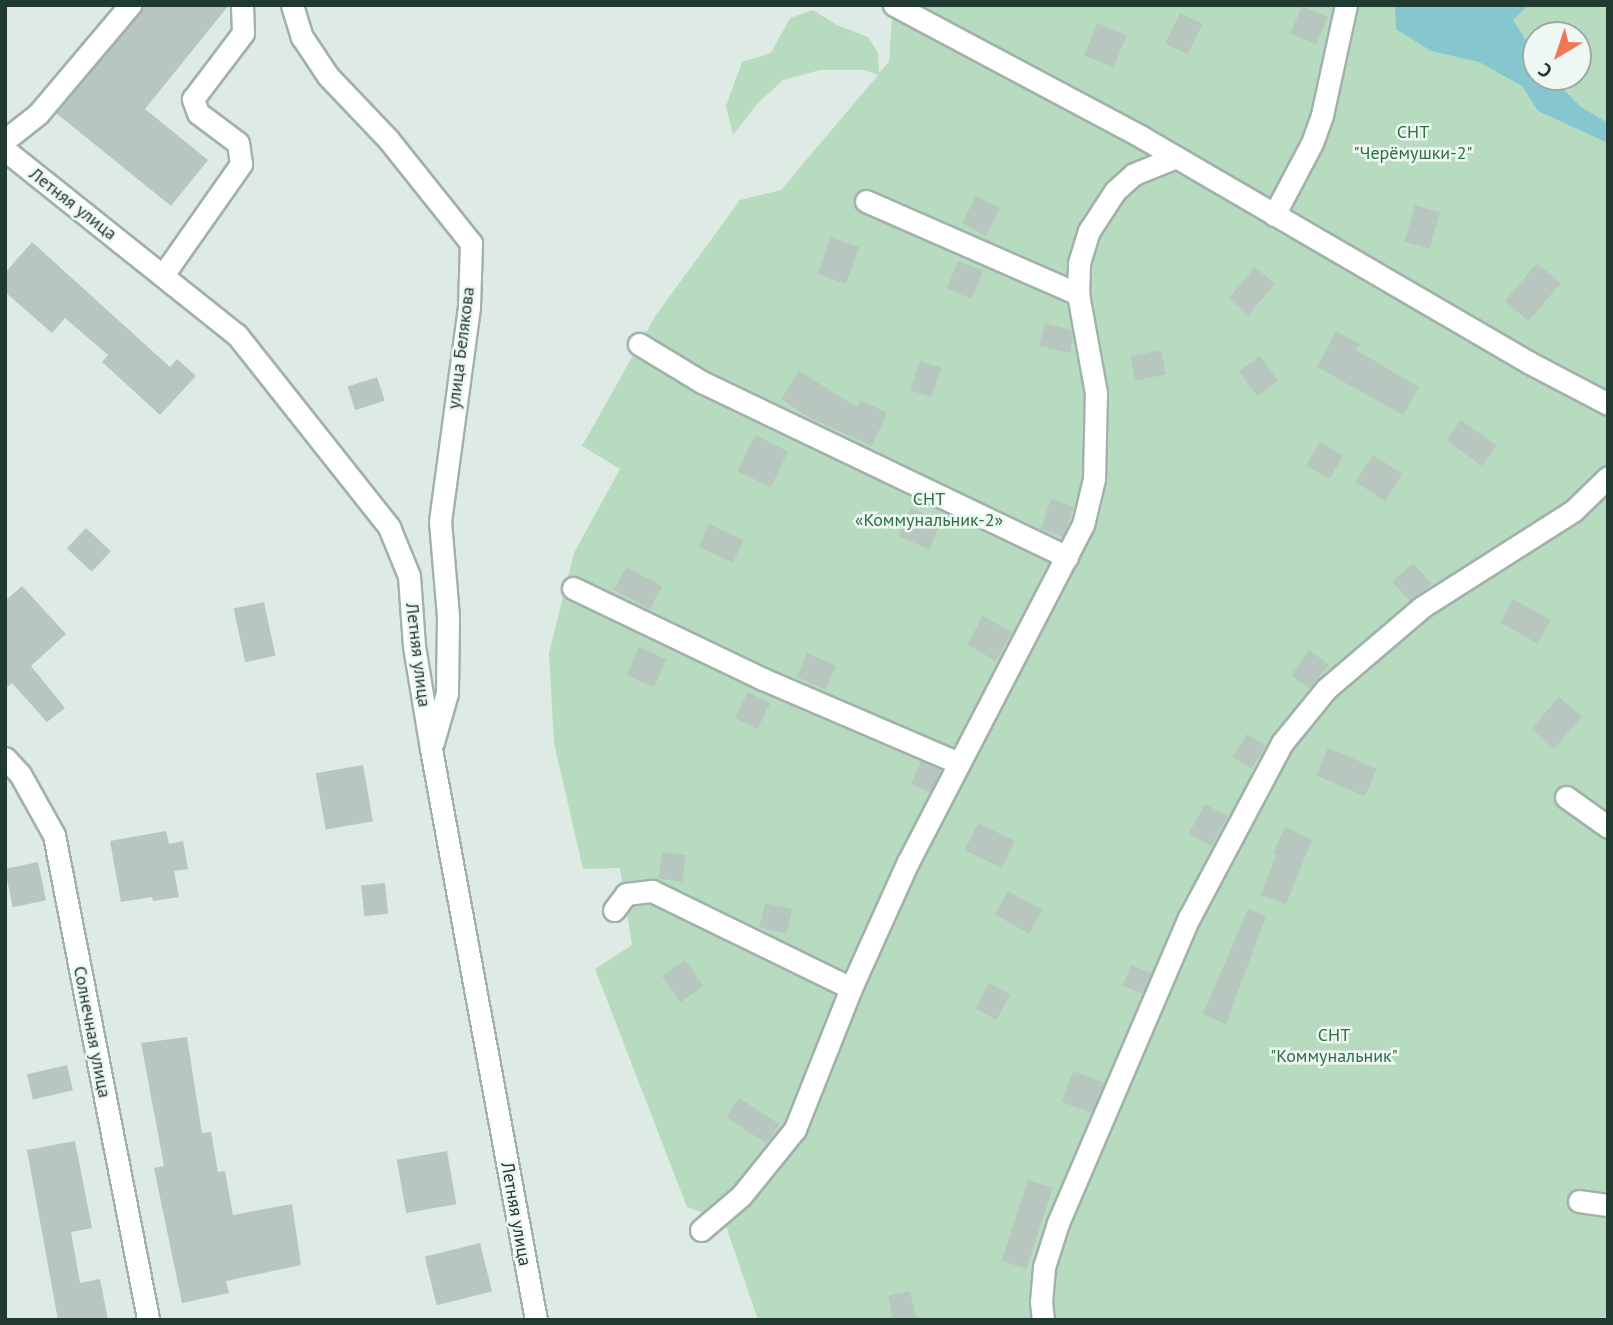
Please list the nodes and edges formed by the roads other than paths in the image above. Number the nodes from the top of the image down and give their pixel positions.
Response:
1 (130, 5) edge
2 (242, 5) edge
3 (292, 5) edge
4 (894, 5) edge
5 (1346, 5) edge
6 (5, 140) edge
7 (5, 150) edge
8 (1176, 157) junction
9 (866, 201) dead end
10 (1274, 215) junction
11 (163, 275) junction
12 (1078, 294) junction
13 (639, 344) dead end
14 (1608, 404) edge
15 (1608, 477) edge
16 (1067, 557) junction
17 (573, 588) dead end
18 (431, 749) junction
19 (5, 758) edge
20 (959, 764) junction
21 (1566, 797) dead end
22 (1608, 827) edge
23 (614, 910) dead end
24 (851, 988) junction
25 (1579, 1200) dead end
26 (1608, 1205) edge
27 (701, 1230) dead end
28 (148, 1320) edge
29 (536, 1320) edge
30 (1043, 1320) edge

1 - 6 street
2 - 11 street
3 - 18 street, улица Белякова
4 - 8 street
5 - 10 street
7 - 11 street, Летняя улица
8 - 10 street
8 - 12 street
9 - 12 street
10 - 14 street
11 - 18 street, Летняя улица
12 - 16 street
13 - 16 street
15 - 30 street
16 - 20 street
17 - 20 street
18 - 29 street, Летняя улица
19 - 28 street, Солнечная улица
20 - 24 street
21 - 22 street
23 - 24 street
24 - 27 street
25 - 26 street

